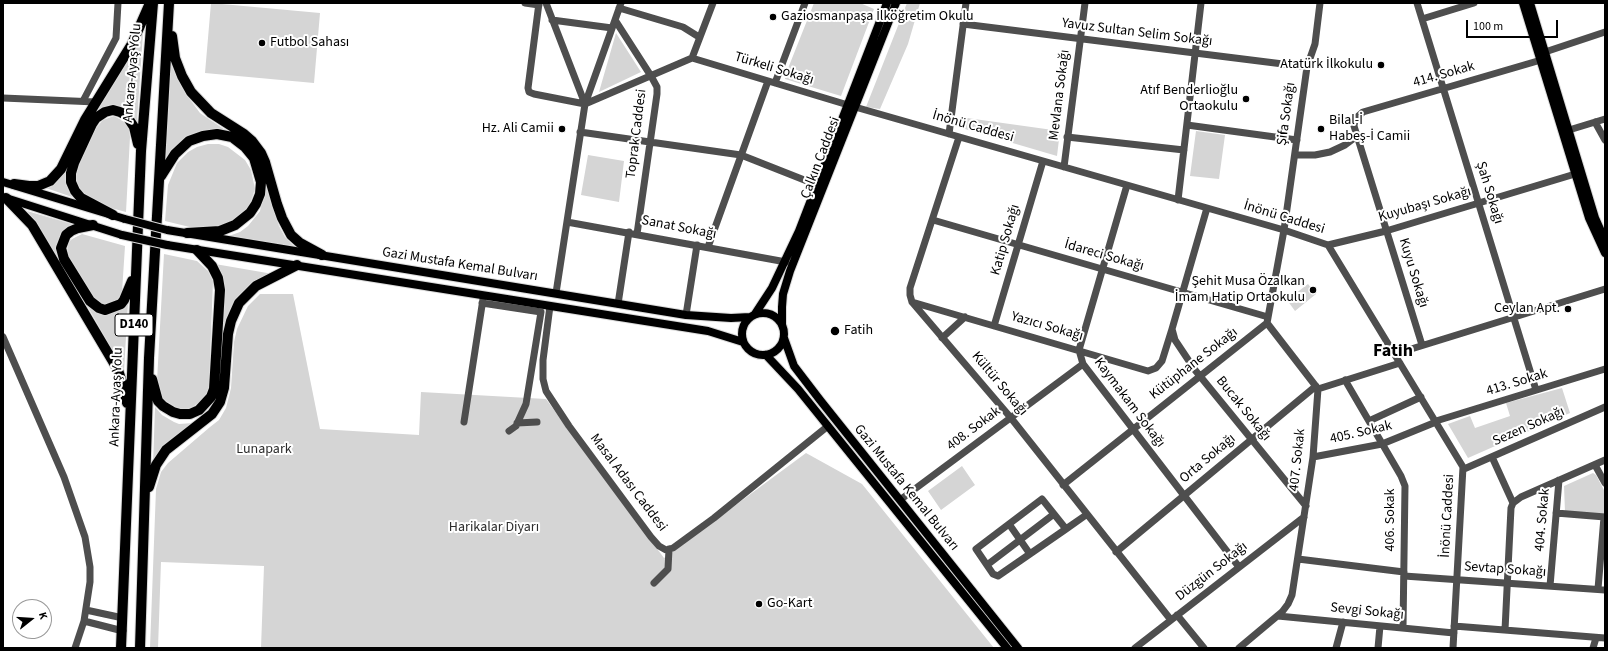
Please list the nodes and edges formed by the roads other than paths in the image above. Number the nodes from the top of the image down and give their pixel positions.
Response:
1 (118, 3) edge
2 (150, 3) edge
3 (153, 3) edge
4 (169, 3) edge
5 (525, 3) edge
6 (712, 3) edge
7 (805, 3) edge
8 (887, 3) edge
9 (896, 3) edge
10 (966, 3) edge
11 (1085, 3) edge
12 (1201, 3) edge
13 (1320, 3) edge
14 (1417, 3) edge
15 (1474, 3) edge
16 (1523, 3) edge
17 (1530, 3) edge
18 (541, 4) edge
19 (620, 6) edge
20 (1422, 19) junction
21 (552, 20) junction
22 (614, 24) junction
23 (963, 24) junction
24 (1605, 32) edge
25 (699, 37) junction
26 (1080, 39) junction
27 (1545, 52) junction
28 (1196, 53) junction
29 (692, 58) junction
30 (1541, 60) junction
31 (1307, 67) junction
32 (651, 76) junction
33 (772, 82) junction
34 (1443, 88) junction
35 (3, 98) edge
36 (83, 101) junction
37 (96, 102) junction
38 (585, 104) junction
39 (851, 106) junction
40 (1356, 117) joint
41 (1605, 119) edge
42 (1595, 122) junction
43 (1187, 125) junction
44 (1569, 130) junction
45 (580, 132) junction
46 (949, 134) junction
47 (1357, 136) junction
48 (959, 137) junction
49 (1068, 137) junction
50 (1297, 140) junction
51 (1605, 140) edge
52 (650, 142) junction
53 (1184, 150) junction
54 (741, 155) junction
55 (1295, 155) junction
56 (1043, 161) junction
57 (1064, 167) junction
58 (140, 174) junction
59 (1575, 174) junction
60 (160, 178) junction
61 (3, 182) edge
62 (14, 184) junction
63 (817, 185) junction
64 (1127, 185) junction
65 (5, 198) edge
66 (1178, 200) junction
67 (1478, 203) junction
68 (1207, 208) junction
69 (113, 215) junction
70 (933, 220) junction
71 (567, 222) junction
72 (93, 225) junction
73 (1284, 230) junction
74 (1386, 230) junction
75 (629, 232) junction
76 (187, 233) junction
77 (637, 234) junction
78 (1605, 240) edge
79 (697, 245) junction
80 (1018, 245) junction
81 (1328, 245) junction
82 (708, 247) junction
83 (197, 250) junction
84 (1605, 253) edge
85 (322, 255) junction
86 (786, 262) junction
87 (136, 265) junction
88 (297, 265) junction
89 (1102, 269) junction
90 (1605, 289) edge
91 (1183, 292) junction
92 (556, 293) junction
93 (483, 299) junction
94 (912, 302) junction
95 (618, 304) junction
96 (550, 306) junction
97 (686, 315) junction
98 (753, 316) junction
99 (1513, 316) junction
100 (965, 317) junction
101 (1267, 320) junction
102 (782, 325) junction
103 (994, 326) junction
104 (1172, 329) junction
105 (3, 337) edge
106 (784, 338) junction
107 (942, 338) junction
108 (744, 342) junction
109 (1422, 346) junction
110 (1079, 350) junction
111 (1395, 354) junction
112 (766, 355) junction
113 (149, 358) junction
114 (1400, 363) junction
115 (1083, 364) junction
116 (1605, 369) edge
117 (1200, 376) junction
118 (1345, 380) junction
119 (1317, 388) junction
120 (1536, 390) junction
121 (1421, 397) junction
122 (1605, 407) edge
123 (1011, 418) junction
124 (130, 422) junction
125 (464, 422) dead end
126 (537, 422) dead end
127 (1369, 422) junction
128 (1436, 422) junction
129 (517, 423) junction
130 (828, 426) junction
131 (1133, 429) junction
132 (509, 431) dead end
133 (1252, 440) junction
134 (1382, 444) junction
135 (1313, 457) junction
136 (1492, 457) junction
137 (1605, 460) edge
138 (1595, 464) junction
139 (1464, 469) junction
140 (1559, 480) junction
141 (1605, 483) edge
142 (1063, 485) junction
143 (1184, 496) junction
144 (146, 499) junction
145 (900, 500) junction
146 (1513, 503) junction
147 (1306, 506) junction
148 (1556, 513) junction
149 (1054, 514) junction
150 (1086, 514) junction
151 (1304, 517) junction
152 (1604, 517) edge
153 (1009, 524) junction
154 (1066, 529) junction
155 (1021, 540) junction
156 (669, 550) junction
157 (1116, 552) junction
158 (1030, 554) junction
159 (1298, 559) junction
160 (987, 565) junction
161 (1239, 567) junction
162 (1404, 574) junction
163 (1457, 579) junction
164 (654, 583) dead end
165 (1507, 583) junction
166 (1550, 586) junction
167 (1602, 590) edge
168 (86, 610) junction
169 (110, 615) junction
170 (1178, 615) junction
171 (1278, 616) junction
172 (123, 618) junction
173 (1171, 620) junction
174 (84, 621) junction
175 (1343, 622) junction
176 (1380, 626) junction
177 (107, 627) junction
178 (1403, 628) junction
179 (1454, 630) junction
180 (1505, 630) junction
181 (123, 631) junction
182 (1596, 638) junction
183 (1605, 638) edge
184 (75, 648) edge
185 (121, 648) edge
186 (140, 648) edge
187 (1007, 648) edge
188 (1018, 648) edge
189 (1135, 648) edge
190 (1204, 648) edge
191 (1239, 648) edge
192 (1336, 648) edge
193 (1378, 648) edge
194 (1453, 648) edge
195 (1593, 648) edge

1 - 36 street
2 - 37 highway
3 - 58 highway, Ankara-Ayaş Yolu / D140
4 - 60 highway, D140
4 - 85 highway
5 - 18 street
6 - 25 street
7 - 33 street
8 - 39 main road, Çalkın Caddesi
9 - 39 main road, Çalkın Caddesi
10 - 23 street
11 - 26 street, Mevlana Sokağı
12 - 28 street
13 - 31 street, Şifa Sokağı
14 - 20 street, Şah Sokağı
15 - 20 street
16 - 30 main road
17 - 27 main road
18 - 21 street
18 - 38 street
19 - 22 street
19 - 25 street
20 - 34 street, Şah Sokağı
21 - 22 street
21 - 38 street
22 - 32 street, Toprak Caddesi
22 - 38 street
23 - 26 street, Yavuz Sultan Selim Sokağı
23 - 46 street
24 - 27 street
25 - 29 street
26 - 28 street, Yavuz Sultan Selim Sokağı
26 - 49 street, Mevlana Sokağı
27 - 44 main road
28 - 31 street, Yavuz Sultan Selim Sokağı
28 - 43 street
29 - 32 street
29 - 33 street, Türkeli Sokağı
30 - 34 street, 414. Sokak
30 - 59 main road
31 - 50 street, Şifa Sokağı
32 - 38 street
32 - 52 street, Toprak Caddesi
33 - 39 street, Türkeli Sokağı
33 - 54 street
34 - 40 street, 414. Sokak
34 - 67 street, Şah Sokağı
35 - 36 street
36 - 37 street
37 - 62 highway
38 - 45 street
39 - 46 street, İnönü Caddesi
39 - 63 main road, Çalkın Caddesi
39 - 102 main road, Çalkın Caddesi
40 - 47 street, Kuyu Sokağı
41 - 42 street
42 - 44 street
42 - 51 street
43 - 50 street
43 - 53 street
44 - 78 main road
45 - 52 street
45 - 71 street
46 - 48 street, İnönü Caddesi
47 - 55 street
47 - 74 street, Kuyu Sokağı
48 - 56 street, İnönü Caddesi
48 - 70 street
49 - 53 street
49 - 57 street, Mevlana Sokağı
50 - 55 street, Şifa Sokağı
52 - 54 street
52 - 77 street, Toprak Caddesi
53 - 66 street
54 - 63 street
54 - 82 street
55 - 73 street, Şifa Sokağı
56 - 57 street, İnönü Caddesi
56 - 80 street, Katip Sokağı
57 - 64 street, İnönü Caddesi
58 - 69 highway
58 - 87 highway, Ankara-Ayaş Yolu / D140
59 - 67 street, Kuyubaşı Sokağı
59 - 84 main road
60 - 76 highway
60 - 113 highway, D140
61 - 62 main road, Gazi Mustafa Kemal Bulvarı
62 - 69 main road, Gazi Mustafa Kemal Bulvarı
63 - 86 main road, Çalkın Caddesi
64 - 66 street, İnönü Caddesi
64 - 89 street, Kaymakam Sokağı
65 - 72 main road, Gazi Mustafa Kemal Bulvarı
65 - 124 highway
66 - 68 street, İnönü Caddesi
67 - 74 street, Kuyubaşı Sokağı
67 - 99 street, Şah Sokağı
68 - 73 street, İnönü Caddesi
68 - 91 street
69 - 76 main road, Gazi Mustafa Kemal Bulvarı, bridge
70 - 80 street, İdareci Sokağı
70 - 94 street
71 - 75 street, Sanat Sokağı
71 - 92 street
72 - 83 main road, Gazi Mustafa Kemal Bulvarı, bridge
72 - 87 highway
73 - 81 street, İnönü Caddesi
73 - 101 street
74 - 81 street, Kuyubaşı Sokağı
74 - 109 street, Kuyu Sokağı
75 - 77 street, Sanat Sokağı
75 - 95 street
76 - 85 main road, Gazi Mustafa Kemal Bulvarı
77 - 79 street, Sanat Sokağı
79 - 82 street, Sanat Sokağı
79 - 97 street
80 - 89 street, İdareci Sokağı
80 - 103 street, Katip Sokağı
81 - 111 street, İnönü Caddesi
82 - 86 street, Sanat Sokağı
83 - 88 main road, Gazi Mustafa Kemal Bulvarı
83 - 113 highway
85 - 92 main road, Gazi Mustafa Kemal Bulvarı
86 - 98 main road, Çalkın Caddesi
87 - 124 highway, Ankara-Ayaş Yolu / D140
88 - 93 main road, Gazi Mustafa Kemal Bulvarı
88 - 144 highway
89 - 91 street, İdareci Sokağı
89 - 110 street, Kaymakam Sokağı
90 - 99 street
91 - 101 street, İdareci Sokağı
91 - 104 street
92 - 95 main road, Gazi Mustafa Kemal Bulvarı
93 - 96 main road, Gazi Mustafa Kemal Bulvarı
93 - 125 street
93 - 129 street
94 - 100 street, Yazıcı Sokağı
94 - 107 street, Kültür Sokağı
95 - 97 main road, Gazi Mustafa Kemal Bulvarı
96 - 108 main road, Gazi Mustafa Kemal Bulvarı
96 - 156 street, Masal Adası Caddesi
97 - 98 main road, Gazi Mustafa Kemal Bulvarı
98 - 102 main road
98 - 108 main road
99 - 109 street
99 - 120 street, Şah Sokağı
100 - 103 street, Yazıcı Sokağı
100 - 107 street
101 - 117 street, Kütüphane Sokağı
101 - 119 street
102 - 106 main road
103 - 110 street, Yazıcı Sokağı
104 - 110 street, Yazıcı Sokağı
104 - 117 street, Bucak Sokağı
105 - 168 street
106 - 112 main road
106 - 145 main road, Gazi Mustafa Kemal Bulvarı
107 - 123 street, Kültür Sokağı
108 - 112 main road
109 - 111 street
110 - 115 street, Kaymakam Sokağı
111 - 114 street, İnönü Caddesi
112 - 130 main road, Gazi Mustafa Kemal Bulvarı
113 - 144 highway, D140
114 - 118 street
114 - 121 street, İnönü Caddesi
115 - 123 street, 408. Sokak
115 - 131 street, Kaymakam Sokağı
116 - 120 street, 413. Sokak
117 - 131 street, Kütüphane Sokağı
117 - 133 street, Bucak Sokağı
118 - 119 street
118 - 127 street, 406. Sokak
119 - 133 street, Orta Sokağı
119 - 135 street, 407. Sokak
120 - 128 street, 413. Sokak
121 - 127 street
121 - 128 street, İnönü Caddesi
122 - 136 street, Sezen Sokağı
123 - 142 street, Kültür Sokağı
123 - 145 street, 408. Sokak
124 - 172 highway, Ankara-Ayaş Yolu / D140
126 - 129 street
127 - 134 street, 406. Sokak
128 - 134 street, 405. Sokak
128 - 139 street, İnönü Caddesi
129 - 132 street
130 - 156 street, Masal Adası Caddesi
130 - 187 main road, Gazi Mustafa Kemal Bulvarı
131 - 142 street, Kütüphane Sokağı
131 - 143 street, Kaymakam Sokağı
133 - 143 street, Orta Sokağı
133 - 147 street, Bucak Sokağı
134 - 135 street, 405. Sokak
134 - 162 street, 406. Sokak
135 - 147 street, 407. Sokak
136 - 139 street, Sezen Sokağı
136 - 146 street
137 - 138 street
138 - 140 street
138 - 141 street
139 - 163 street, İnönü Caddesi
140 - 146 street
140 - 148 street, 404. Sokak
142 - 150 street, Kültür Sokağı
143 - 157 street, Orta Sokağı
143 - 161 street, Kaymakam Sokağı
144 - 186 highway, D140
145 - 188 main road, Gazi Mustafa Kemal Bulvarı
146 - 165 street
147 - 151 street, 407. Sokak
148 - 152 street
148 - 166 street, 404. Sokak
149 - 153 street
149 - 154 street
149 - 155 street
150 - 154 street
150 - 157 street, Kültür Sokağı
151 - 159 street, 407. Sokak
151 - 161 street, Düzgün Sokağı
152 - 167 street
153 - 155 street
153 - 160 street
154 - 158 street
155 - 158 street
155 - 160 street
156 - 164 street
157 - 173 street, Kültür Sokağı
158 - 160 street
159 - 162 street, Sevtap Sokağı
159 - 171 street, 407. Sokak
161 - 170 street, Düzgün Sokağı
162 - 163 street, Sevtap Sokağı
162 - 178 street, 406. Sokak
163 - 165 street, Sevtap Sokağı
163 - 179 street, İnönü Caddesi
165 - 166 street, Sevtap Sokağı
165 - 180 street
166 - 167 street, Sevtap Sokağı
168 - 169 street
168 - 174 street
169 - 172 street
169 - 177 street
170 - 173 street, Düzgün Sokağı
170 - 190 street
171 - 175 street, Sevgi Sokağı
171 - 191 street, 407. Sokak
172 - 181 highway, Ankara-Ayaş Yolu / D140
173 - 189 street, Düzgün Sokağı
174 - 177 street
174 - 184 street
175 - 176 street, Sevgi Sokağı
175 - 192 street
176 - 178 street, Sevgi Sokağı
176 - 193 street
177 - 181 street
178 - 179 street, Sevgi Sokağı
179 - 180 street, Sevgi Sokağı
179 - 194 street, İnönü Caddesi
180 - 182 street, Sevgi Sokağı
181 - 185 highway, Ankara-Ayaş Yolu / D140
182 - 183 street, Sevgi Sokağı
182 - 195 street

